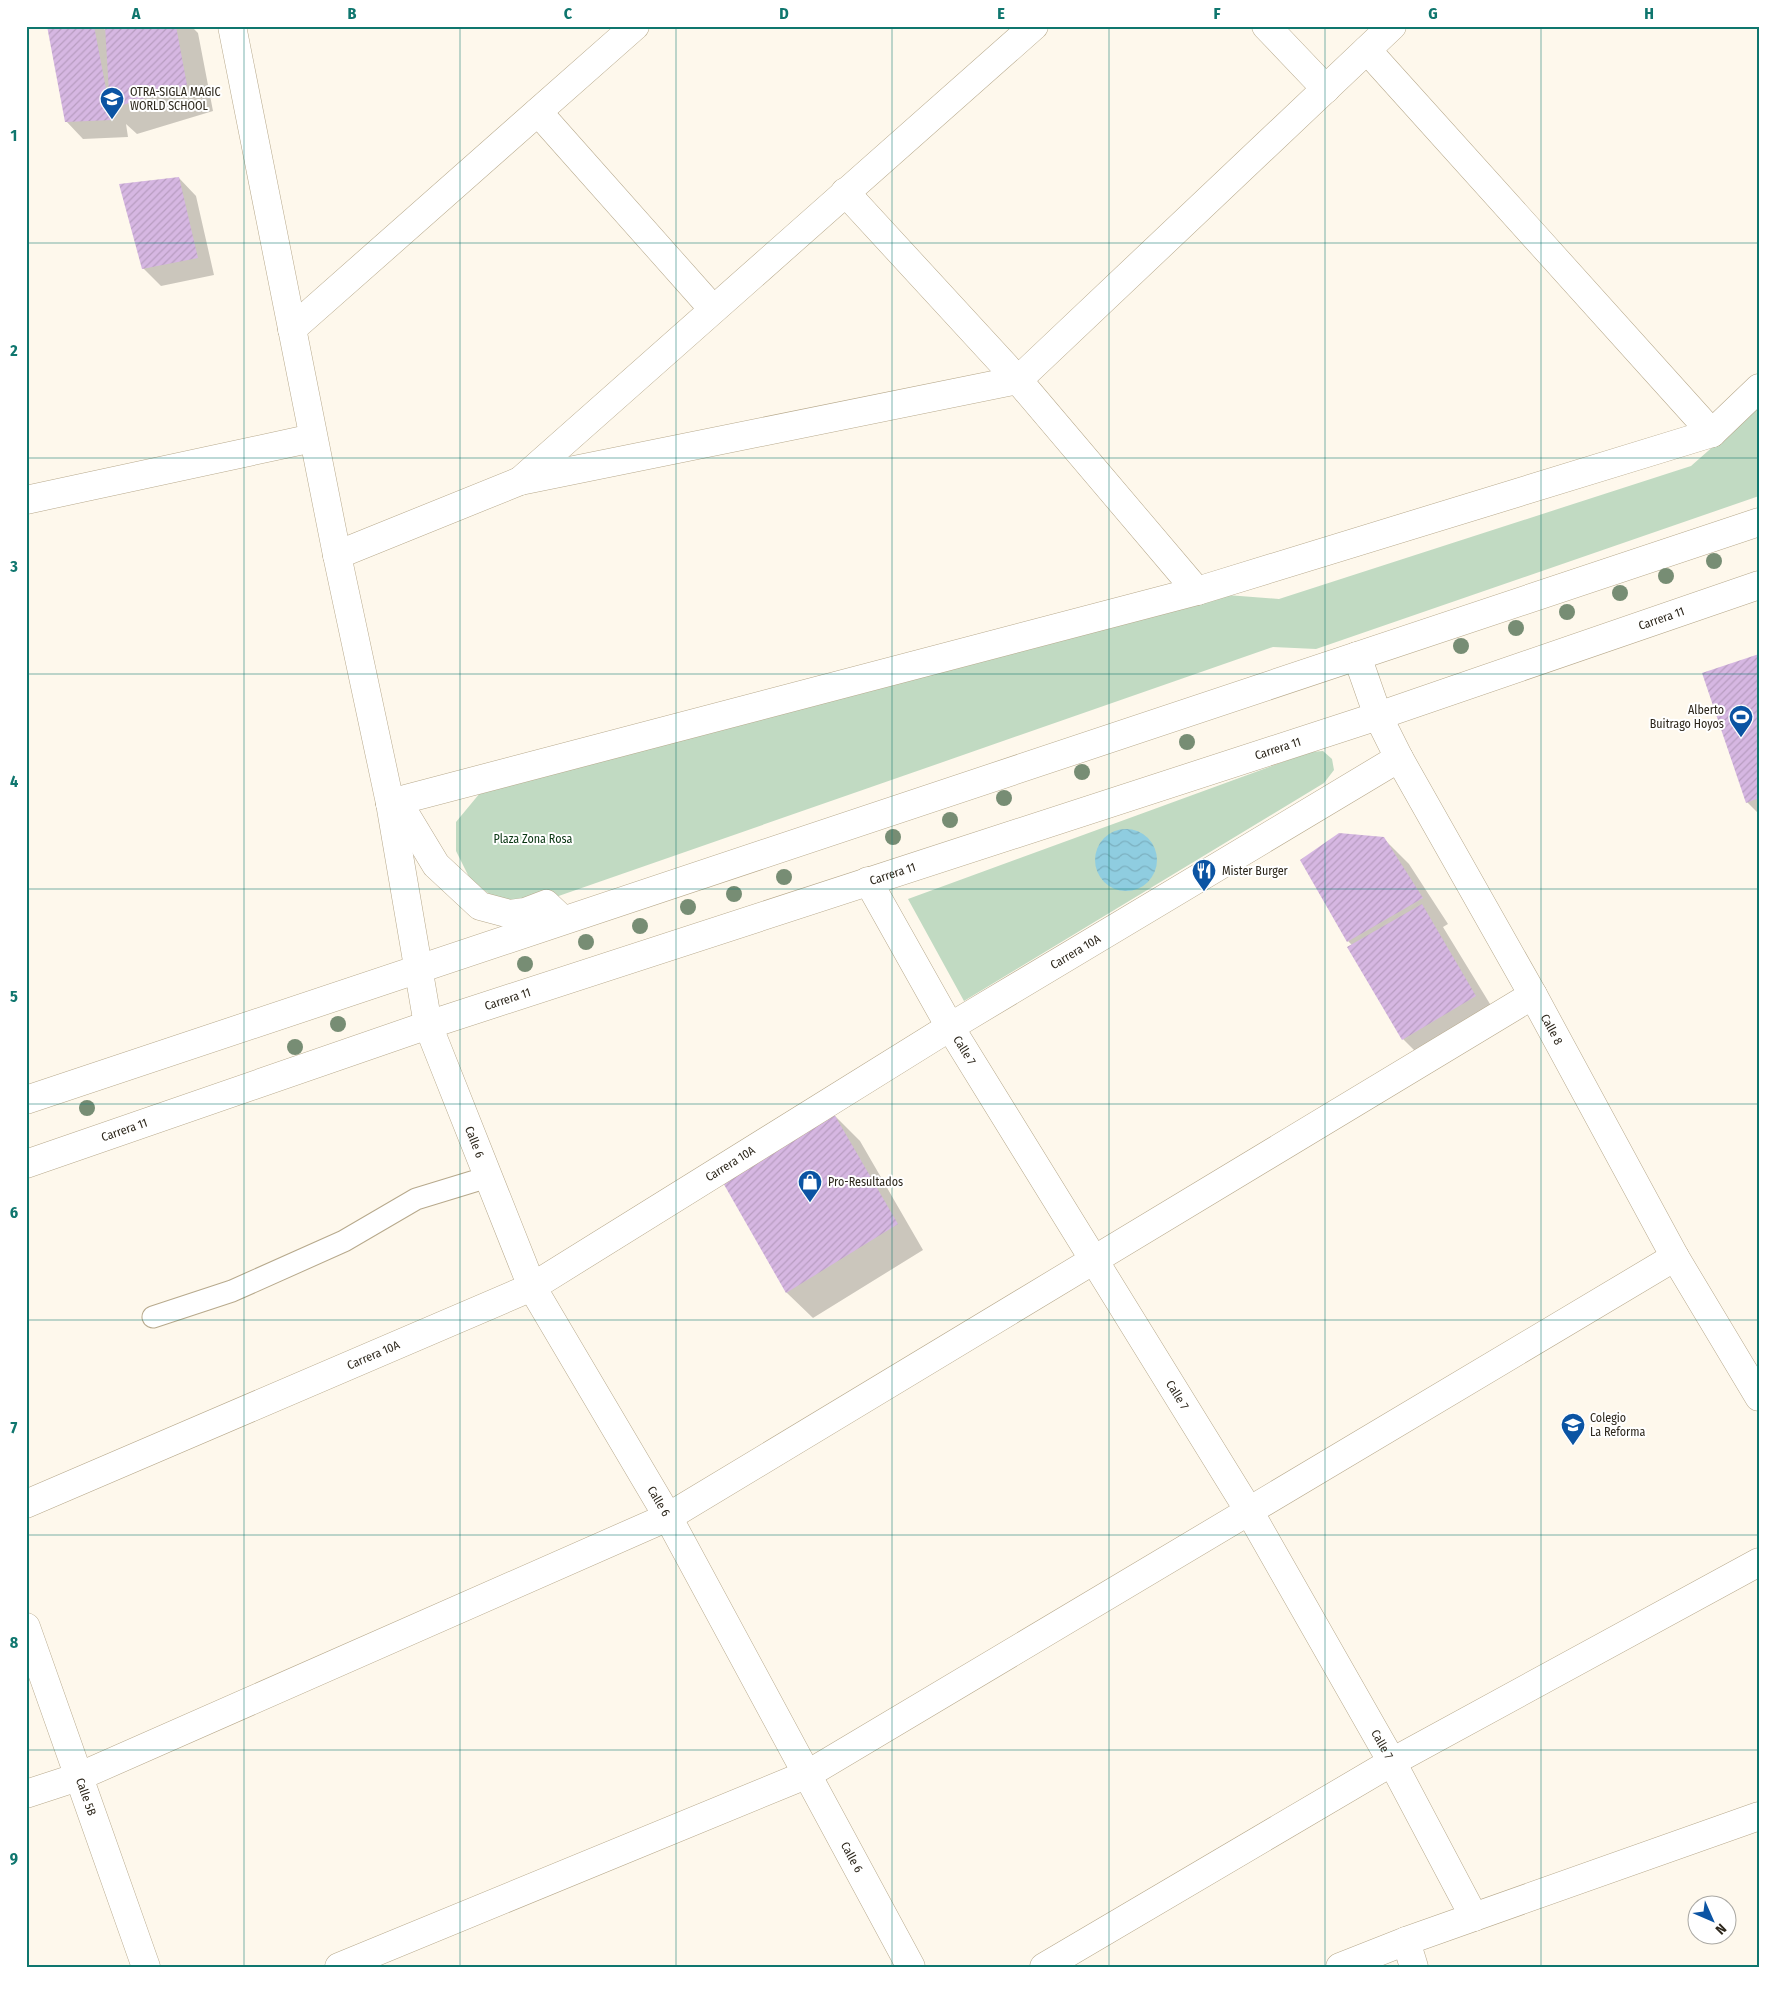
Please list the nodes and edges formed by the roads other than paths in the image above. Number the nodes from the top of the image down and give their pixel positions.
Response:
1 (232, 26) edge
2 (1034, 26) edge
3 (1266, 26) edge
4 (1392, 26) edge
5 (623, 30) edge
6 (1366, 50) junction
7 (1326, 89) junction
8 (538, 112) junction
9 (845, 192) junction
10 (713, 309) junction
11 (292, 329) junction
12 (1018, 380) junction
13 (1759, 388) edge
14 (1712, 433) junction
15 (314, 438) junction
16 (520, 480) junction
17 (26, 500) edge
18 (1759, 522) edge
19 (337, 555) junction
20 (1759, 585) edge
21 (1197, 591) junction
22 (1356, 656) junction
23 (1378, 716) junction
24 (1399, 758) junction
25 (390, 803) junction
26 (868, 881) junction
27 (563, 920) junction
28 (418, 970) junction
29 (1533, 995) junction
30 (428, 1025) junction
31 (950, 1027) junction
32 (26, 1100) edge
33 (26, 1164) edge
34 (488, 1177) junction
35 (1674, 1257) junction
36 (1093, 1260) junction
37 (532, 1286) junction
38 (153, 1317) dead end
39 (1759, 1397) edge
40 (26, 1504) edge
41 (1249, 1511) junction
42 (668, 1517) junction
43 (1759, 1562) edge
44 (26, 1627) edge
45 (1392, 1762) junction
46 (808, 1774) junction
47 (78, 1777) junction
48 (26, 1794) edge
49 (1759, 1816) edge
50 (1474, 1916) junction
51 (1406, 1941) junction
52 (146, 1967) edge
53 (339, 1967) edge
54 (911, 1967) edge
55 (1044, 1967) edge
56 (1340, 1967) edge
57 (1414, 1967) edge

1 - 11 street, Calle 6
2 - 9 street
3 - 7 street
4 - 6 street
5 - 8 street
6 - 7 street
6 - 14 street
7 - 12 street
8 - 10 street
8 - 11 street
9 - 10 street
9 - 12 street
10 - 16 street
11 - 15 street, Calle 6
12 - 16 street
12 - 21 street
13 - 14 street
14 - 21 street
15 - 17 street
15 - 19 street, Calle 6
16 - 19 street
18 - 22 street
19 - 25 street, Calle 6
20 - 23 street, Carrera 11
21 - 25 street
22 - 23 street, Calle 8
22 - 27 street
23 - 24 street, Calle 8
23 - 26 street, Carrera 11
24 - 29 street, Calle 8
24 - 31 street, Carrera 10A
25 - 27 street
25 - 28 street, Calle 6
26 - 30 street, Carrera 11
26 - 31 street, Calle 7
27 - 28 street
28 - 30 street, Calle 6
28 - 32 street
29 - 35 street, Calle 8
29 - 36 street
30 - 33 street, Carrera 11
30 - 34 street, Calle 6
31 - 36 street, Calle 7
31 - 37 street, Carrera 10A
34 - 37 street, Calle 6
34 - 38 lane
35 - 39 street, Calle 8
35 - 41 street
36 - 41 street, Calle 7
36 - 42 street
37 - 40 street, Carrera 10A
37 - 42 street, Calle 6
41 - 45 street, Calle 7
41 - 46 street
42 - 46 street, Calle 6
42 - 47 street
43 - 45 street
44 - 47 street, Calle 5B
45 - 50 street, Calle 7
45 - 55 street
46 - 53 street
46 - 54 street, Calle 6
47 - 48 street
47 - 52 street, Calle 5B
49 - 50 street
50 - 51 street
51 - 56 street
51 - 57 street

